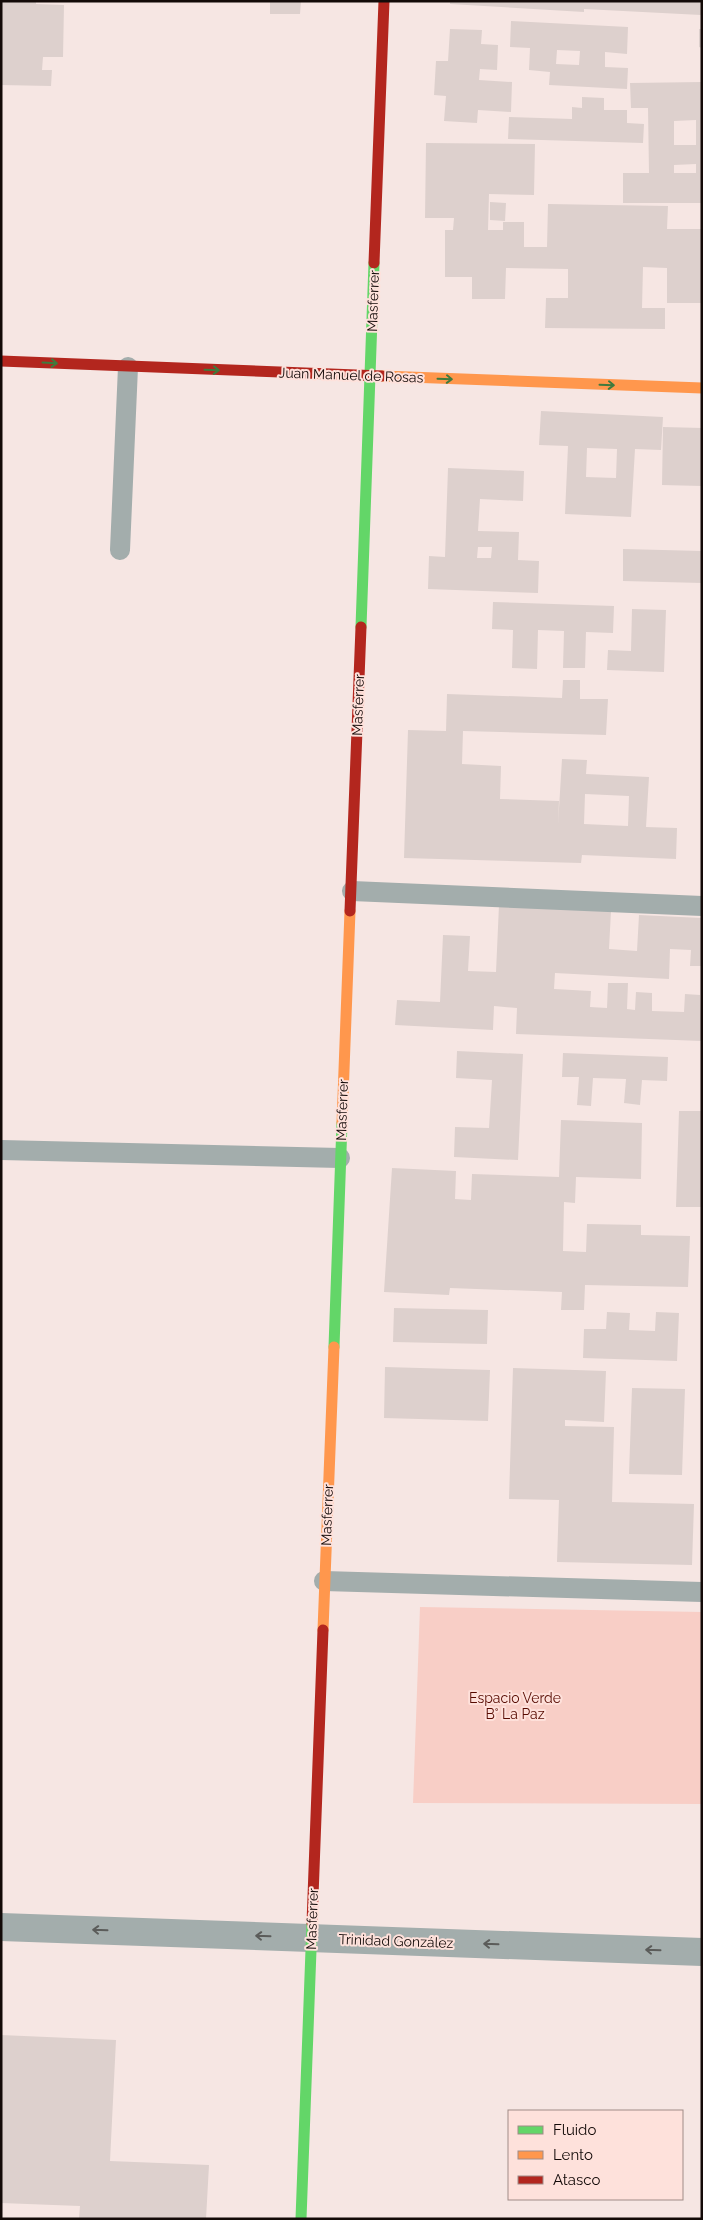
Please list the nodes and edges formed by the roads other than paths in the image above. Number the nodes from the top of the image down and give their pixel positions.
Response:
1 (384, 1) edge
2 (1, 361) edge
3 (128, 367) junction
4 (371, 376) junction
5 (702, 388) edge
6 (120, 550) dead end
7 (352, 891) junction
8 (702, 906) edge
9 (1, 1150) edge
10 (340, 1158) junction
11 (324, 1581) junction
12 (702, 1592) edge
13 (1, 1927) edge
14 (311, 1938) junction
15 (702, 1952) edge
16 (300, 2219) edge

1 - 4 street, Masferrer
2 -> 3 street, Juan Manuel de Rosas
3 -> 4 street, Juan Manuel de Rosas
3 - 6 lane
4 -> 5 street, Juan Manuel de Rosas
4 - 7 street, Masferrer
7 - 8 lane
7 - 10 street, Masferrer
9 - 10 lane
10 - 11 street, Masferrer
11 - 12 lane
11 - 14 street, Masferrer
14 -> 13 street, Trinidad González
15 -> 14 street, Trinidad González
14 - 16 street, Masferrer

